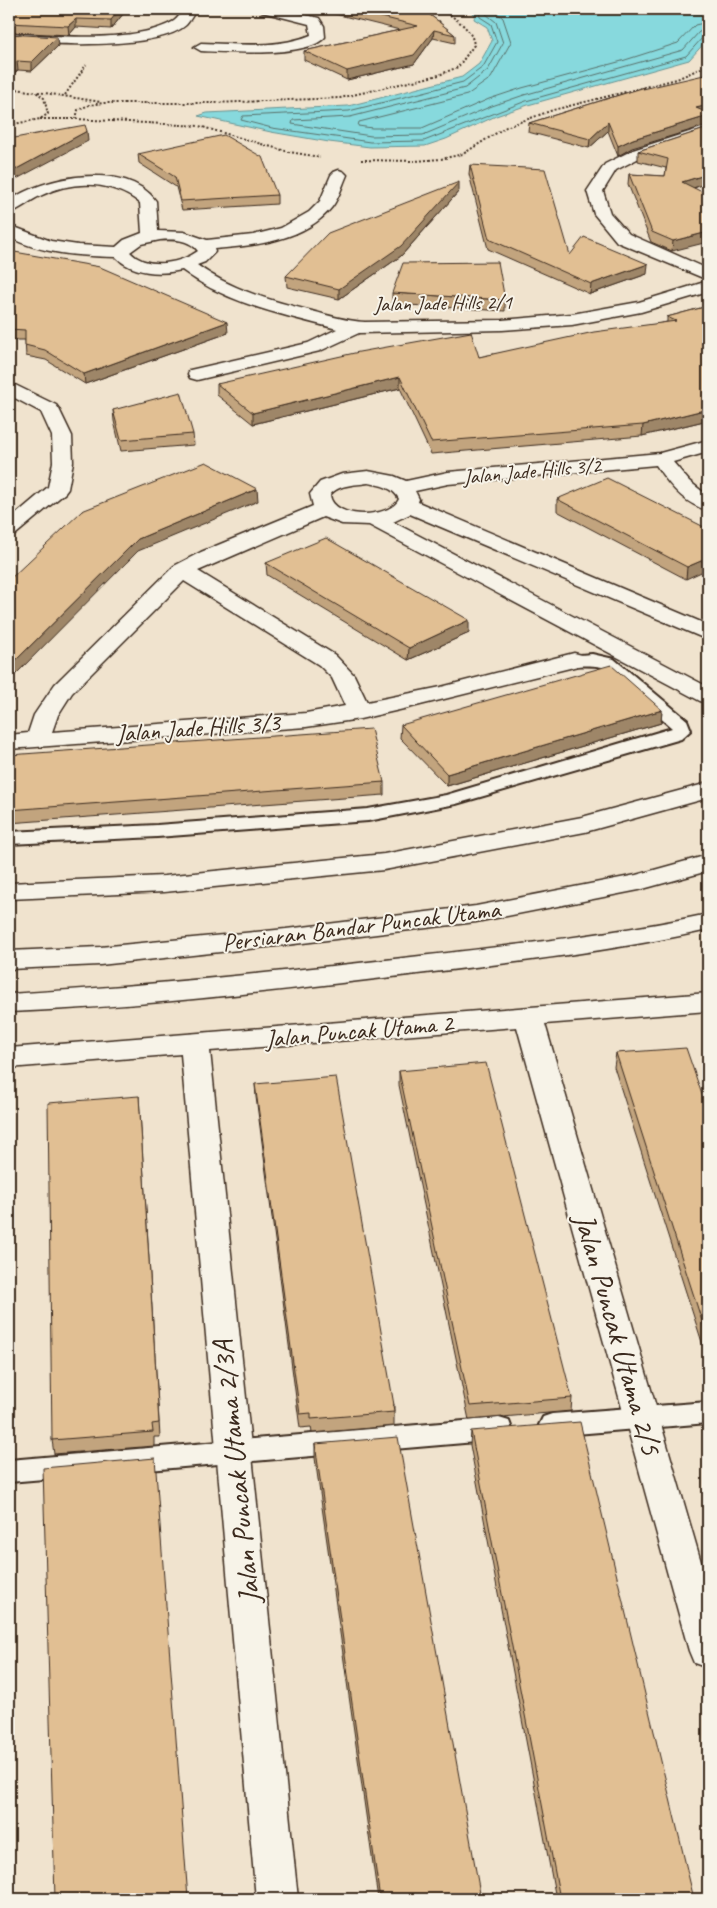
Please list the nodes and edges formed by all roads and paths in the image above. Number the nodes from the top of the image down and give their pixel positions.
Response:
1 (190, 9) edge
2 (267, 9) edge
3 (442, 9) edge
4 (9, 37) edge
5 (100, 41) junction
6 (201, 47) dead end
7 (708, 65) edge
8 (9, 88) edge
9 (36, 92) junction
10 (65, 95) junction
11 (104, 103) junction
12 (76, 118) junction
13 (40, 119) junction
14 (9, 126) edge
15 (708, 130) edge
16 (327, 159) dead end
17 (354, 160) dead end
18 (339, 175) dead end
19 (9, 208) edge
20 (9, 230) edge
21 (150, 236) junction
22 (204, 244) junction
23 (121, 252) junction
24 (186, 265) junction
25 (708, 275) edge
26 (708, 286) edge
27 (354, 328) junction
28 (197, 374) dead end
29 (9, 388) edge
30 (708, 446) edge
31 (661, 459) junction
32 (405, 497) junction
33 (708, 504) edge
34 (324, 509) junction
35 (374, 520) junction
36 (9, 530) edge
37 (182, 571) junction
38 (708, 633) edge
39 (574, 660) joint
40 (708, 696) edge
41 (360, 712) junction
42 (37, 740) junction
43 (9, 742) edge
44 (708, 790) edge
45 (9, 838) edge
46 (708, 863) edge
47 (9, 892) edge
48 (708, 922) edge
49 (9, 960) edge
50 (708, 1002) edge
51 (9, 1003) edge
52 (529, 1017) junction
53 (195, 1044) junction
54 (9, 1058) edge
55 (708, 1412) edge
56 (642, 1417) junction
57 (234, 1452) junction
58 (9, 1471) edge
59 (708, 1651) edge
60 (277, 1899) edge

1 - 5 street
2 - 6 street
3 - 11 path
4 - 5 street
5 - 10 path
7 - 17 path
8 - 9 path
9 - 10 path
9 - 13 path
10 - 11 path
11 - 12 path
12 - 13 path
12 - 16 path
13 - 14 path
15 - 25 street
18 - 22 street
19 - 21 street
20 - 23 street
21 - 22 street
21 - 23 street
22 - 24 street
23 - 24 street
24 - 27 street, Jalan Jade Hills 2/1
26 - 27 street, Jalan Jade Hills 2/1
27 - 28 street
29 - 36 street
30 - 31 street, Jalan Jade Hills 3/2
31 - 32 street, Jalan Jade Hills 3/2
31 - 33 street
32 - 34 street
32 - 35 street, Jalan Jade Hills 3/2
32 - 38 street
34 - 35 street
34 - 37 street
35 - 40 street
37 - 41 street
37 - 42 street
39 - 41 street, Jalan Jade Hills 3/3
39 - 45 lane
41 - 42 street, Jalan Jade Hills 3/3
42 - 43 street, Jalan Jade Hills 3/3
44 - 47 street
46 - 49 street, Persiaran Bandar Puncak Utama
48 - 51 street, Persiaran Bandar Puncak Utama
50 - 52 street, Jalan Puncak Utama 2
52 - 53 street, Jalan Puncak Utama 2
52 - 56 street, Jalan Puncak Utama 2/5
53 - 54 street, Jalan Puncak Utama 2
53 - 57 street, Jalan Puncak Utama 2/3A
55 - 56 lane
56 - 57 lane
56 - 59 street, Jalan Puncak Utama 2/5
57 - 58 lane
57 - 60 street, Jalan Puncak Utama 2/3A

